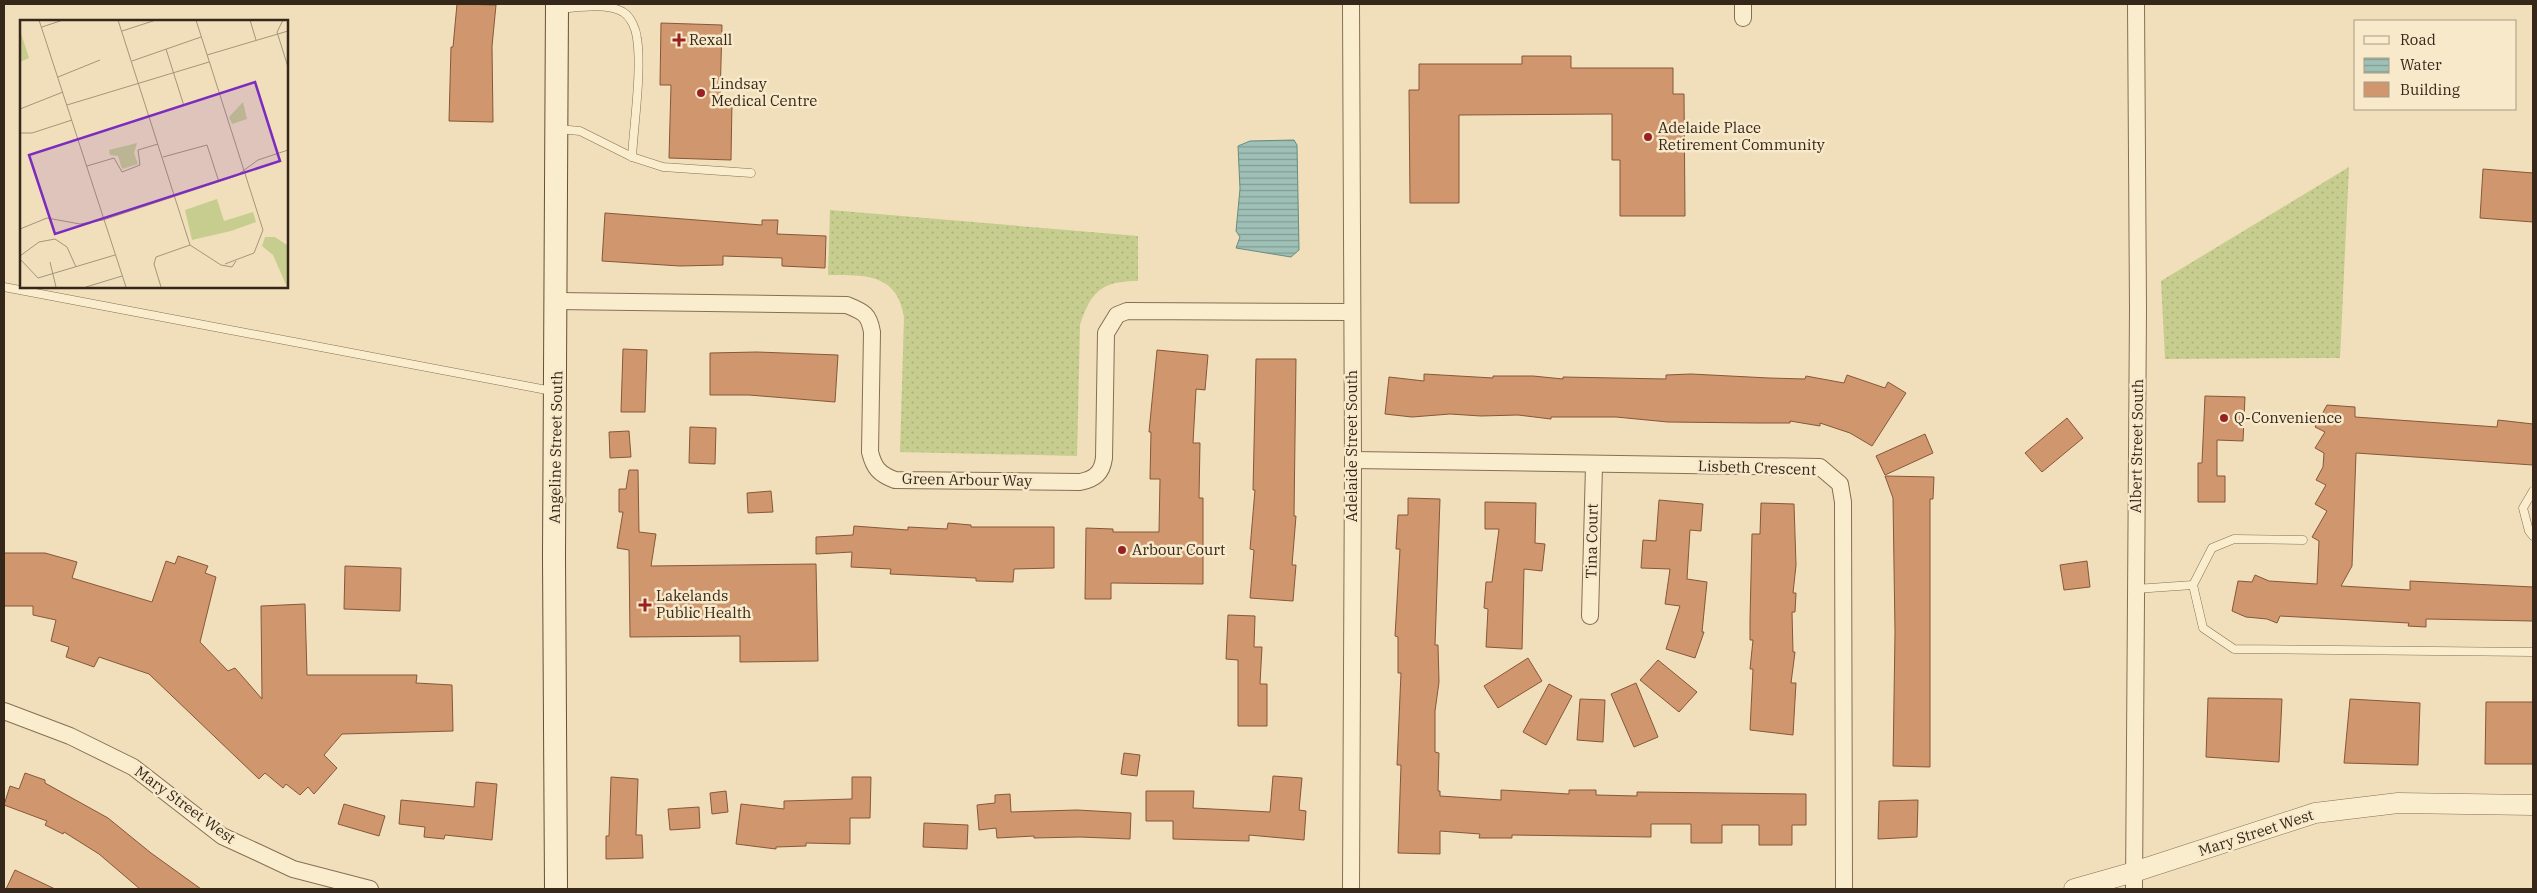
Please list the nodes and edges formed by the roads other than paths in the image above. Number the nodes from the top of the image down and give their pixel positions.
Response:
1 (1351, 4) edge
2 (2136, 4) edge
3 (557, 6) edge
4 (557, 128) junction
5 (632, 157) junction
6 (751, 173) dead end
7 (4, 287) edge
8 (557, 301) junction
9 (1351, 312) junction
10 (556, 392) junction
11 (1353, 460) junction
12 (1594, 466) junction
13 (2533, 491) edge
14 (2533, 536) edge
15 (2303, 540) dead end
16 (2193, 585) junction
17 (2135, 589) junction
18 (1590, 616) dead end
19 (2533, 652) edge
20 (4, 711) edge
21 (2533, 805) edge
22 (2134, 881) edge
23 (370, 889) edge
24 (556, 889) edge
25 (1352, 889) edge
26 (1844, 889) edge
27 (2074, 889) edge

1 - 9 street, Adelaide Street South
2 - 17 street, Albert Street South
3 - 4 main road, Angeline Street South
3 - 5 lane
4 - 5 lane
4 - 8 main road, Angeline Street South
5 - 6 lane
7 - 10 lane
8 - 9 street, Green Arbour Way
8 - 10 main road, Angeline Street South
9 - 11 street, Adelaide Street South
10 - 24 main road, Angeline Street South
11 - 12 street, Lisbeth Crescent
11 - 25 street, Adelaide Street South
12 - 18 street, Tina Court
12 - 26 street, Lisbeth Crescent
13 - 14 lane
15 - 16 lane
16 - 17 lane
16 - 19 lane
17 - 22 street, Albert Street South
20 - 23 street, Mary Street West
21 - 22 street, Mary Street West
22 - 27 street, Mary Street West

